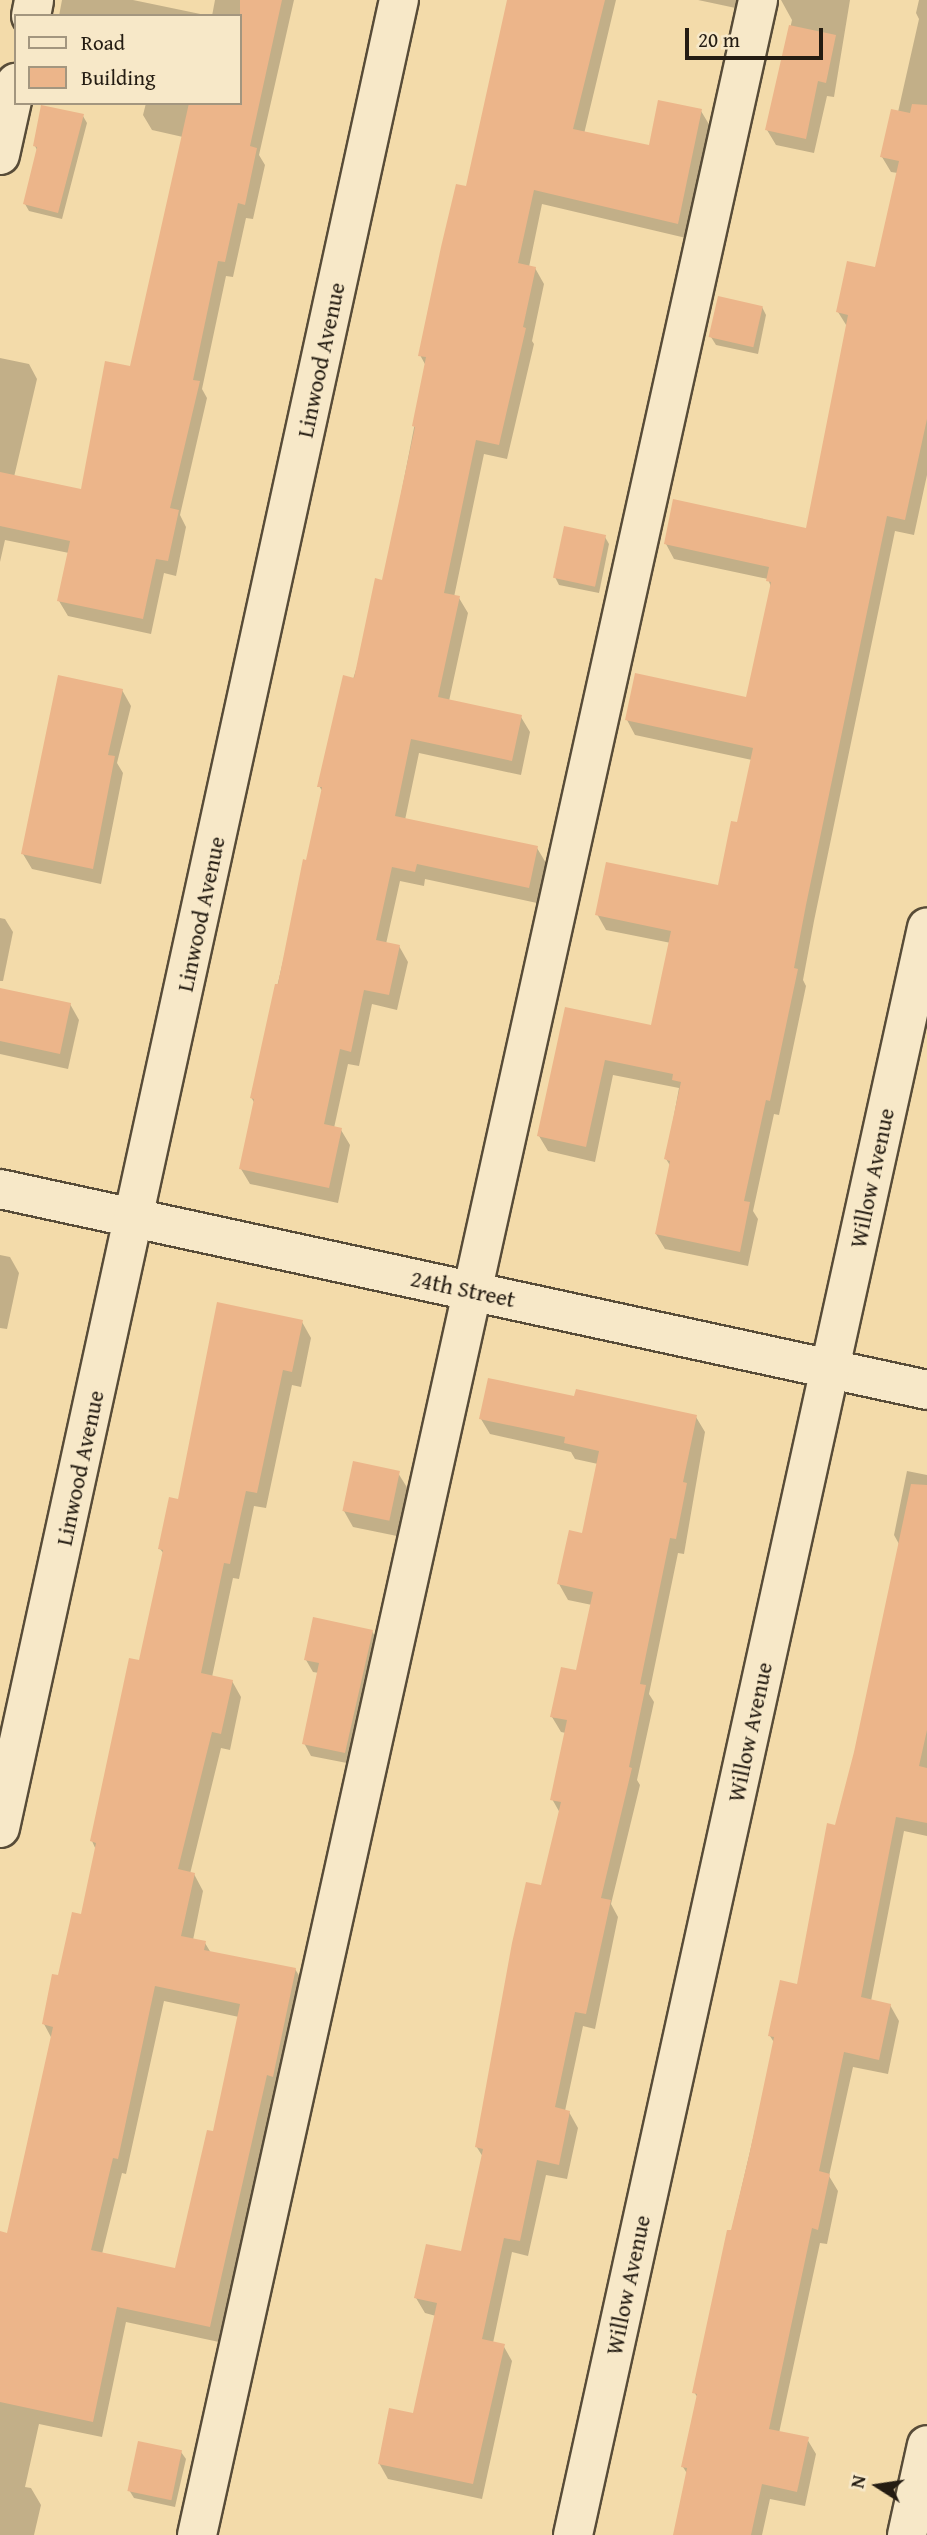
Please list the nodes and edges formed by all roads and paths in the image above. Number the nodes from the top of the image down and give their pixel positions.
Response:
1 (399, 0) edge
2 (758, 0) edge
3 (14, 92) edge
4 (0, 155) edge
5 (927, 928) edge
6 (0, 1189) edge
7 (135, 1218) junction
8 (474, 1292) junction
9 (830, 1369) junction
10 (927, 1390) edge
11 (0, 1828) edge
12 (927, 2445) edge
13 (197, 2535) edge
14 (573, 2535) edge
15 (906, 2535) edge

1 - 7 street, Linwood Avenue
2 - 8 street
3 - 4 street
5 - 9 street, Willow Avenue
6 - 7 street, 24th Street
7 - 8 street, 24th Street
7 - 11 street, Linwood Avenue
8 - 9 street, 24th Street
8 - 13 street
9 - 10 street, 24th Street
9 - 14 street, Willow Avenue
12 - 15 street

